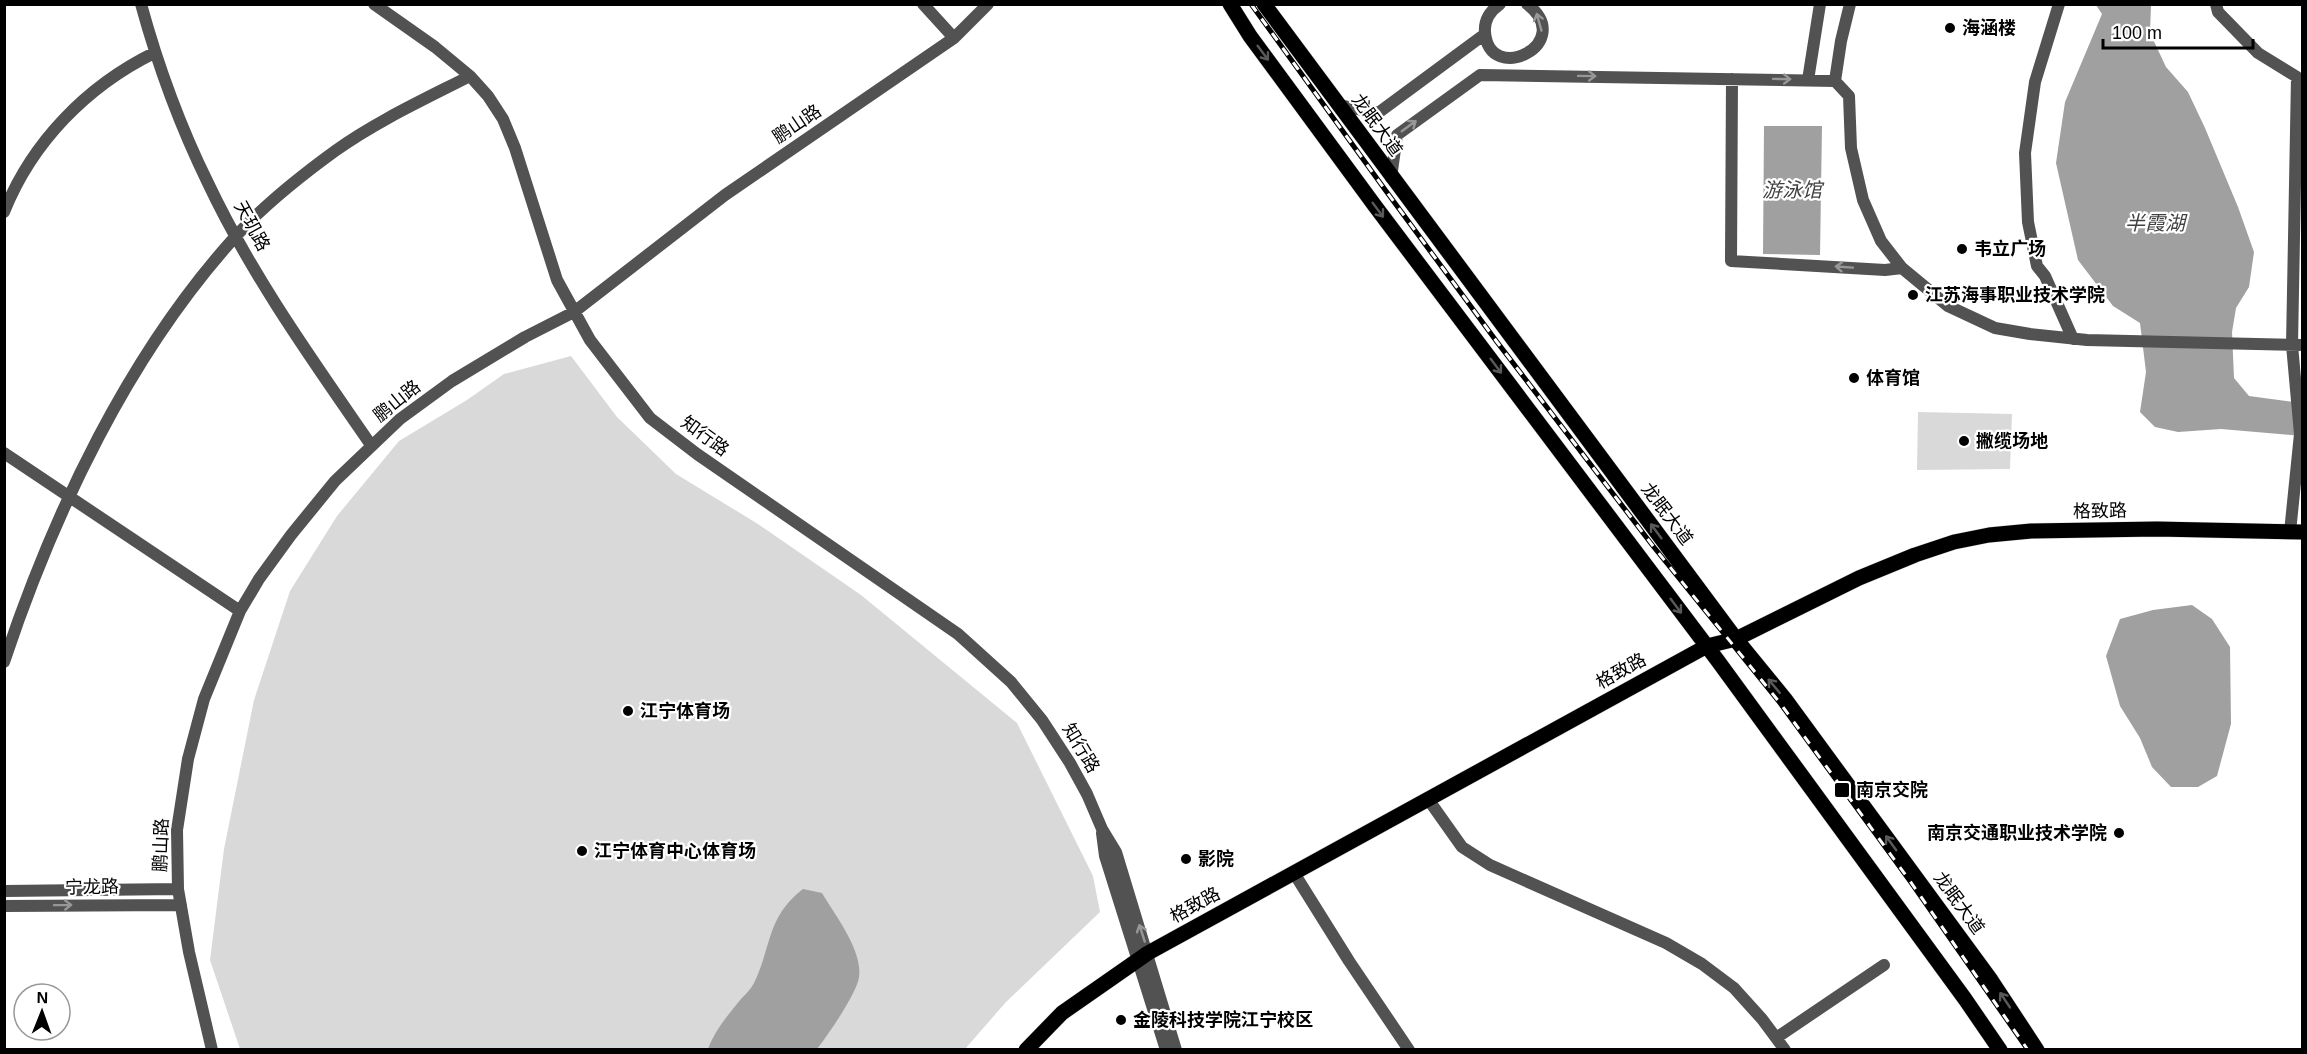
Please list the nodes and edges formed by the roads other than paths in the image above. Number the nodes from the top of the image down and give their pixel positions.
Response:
1 (141, 4) edge
2 (374, 4) edge
3 (923, 4) edge
4 (988, 4) edge
5 (1230, 4) edge
6 (1264, 4) edge
7 (1500, 4) edge
8 (1527, 4) edge
9 (1820, 4) edge
10 (1850, 4) edge
11 (2216, 4) edge
12 (2056, 6) edge
13 (1485, 34) junction
14 (954, 38) junction
15 (154, 53) junction
16 (1512, 58) junction
17 (1512, 75) junction
18 (470, 76) junction
19 (2300, 77) edge
20 (1732, 79) junction
21 (1809, 80) junction
22 (1835, 81) junction
23 (1338, 105) junction
24 (1391, 178) junction
25 (4, 212) edge
26 (236, 236) junction
27 (1902, 268) junction
28 (574, 312) junction
29 (2073, 339) junction
30 (2297, 345) edge
31 (371, 446) junction
32 (4, 453) edge
33 (69, 496) junction
34 (2296, 532) edge
35 (240, 611) junction
36 (1736, 639) junction
37 (1707, 646) junction
38 (4, 662) edge
39 (1428, 799) junction
40 (1294, 873) junction
41 (178, 889) junction
42 (4, 891) edge
43 (180, 905) junction
44 (4, 906) edge
45 (1143, 957) junction
46 (1884, 965) dead end
47 (1776, 1038) junction
48 (212, 1050) edge
49 (1026, 1050) edge
50 (1166, 1050) edge
51 (1176, 1050) edge
52 (1409, 1050) edge
53 (1785, 1050) edge
54 (2000, 1050) edge
55 (2037, 1050) edge

1 - 15 street, 天玑路
2 - 18 street, 知行路
3 - 14 street
4 - 14 street, 鹏山路
5 -> 37 main road
6 - 23 main road, 龙眠大道
7 - 13 street
16 -> 8 street
9 - 21 street
10 - 22 street
11 - 19 street
12 - 29 street
13 - 16 street
13 - 23 street
14 - 28 street, 鹏山路
15 - 25 street
15 - 26 street, 天玑路
16 - 17 street
17 -> 20 street
24 -> 17 street
18 - 26 street
18 - 28 street, 知行路
19 - 30 street
20 -> 21 street
27 -> 20 street
21 - 22 street
22 - 27 street
23 - 24 main road, 龙眠大道
36 -> 24 main road, 龙眠大道
26 - 31 street, 天玑路
26 - 33 street
27 - 29 street
28 - 31 street, 鹏山路
28 - 45 street, 知行路
29 - 30 street
30 - 34 street
31 - 35 street, 鹏山路
32 - 33 street
33 - 35 street
33 - 38 street
34 - 36 main road, 格致路
35 - 41 street, 鹏山路
36 - 37 main road, 格致路
55 -> 36 main road, 龙眠大道
37 - 39 main road, 格致路
37 - 54 main road
39 - 40 main road, 格致路
39 - 47 street
40 - 45 main road, 格致路
40 - 52 street
41 - 42 street, 宁龙路
41 - 43 street, 鹏山路
44 -> 43 street, 宁龙路
43 - 48 street, 鹏山路
45 - 49 main road, 格致路
45 - 50 street, 知行路
45 - 51 street, 知行路
46 - 47 street
47 - 53 street

